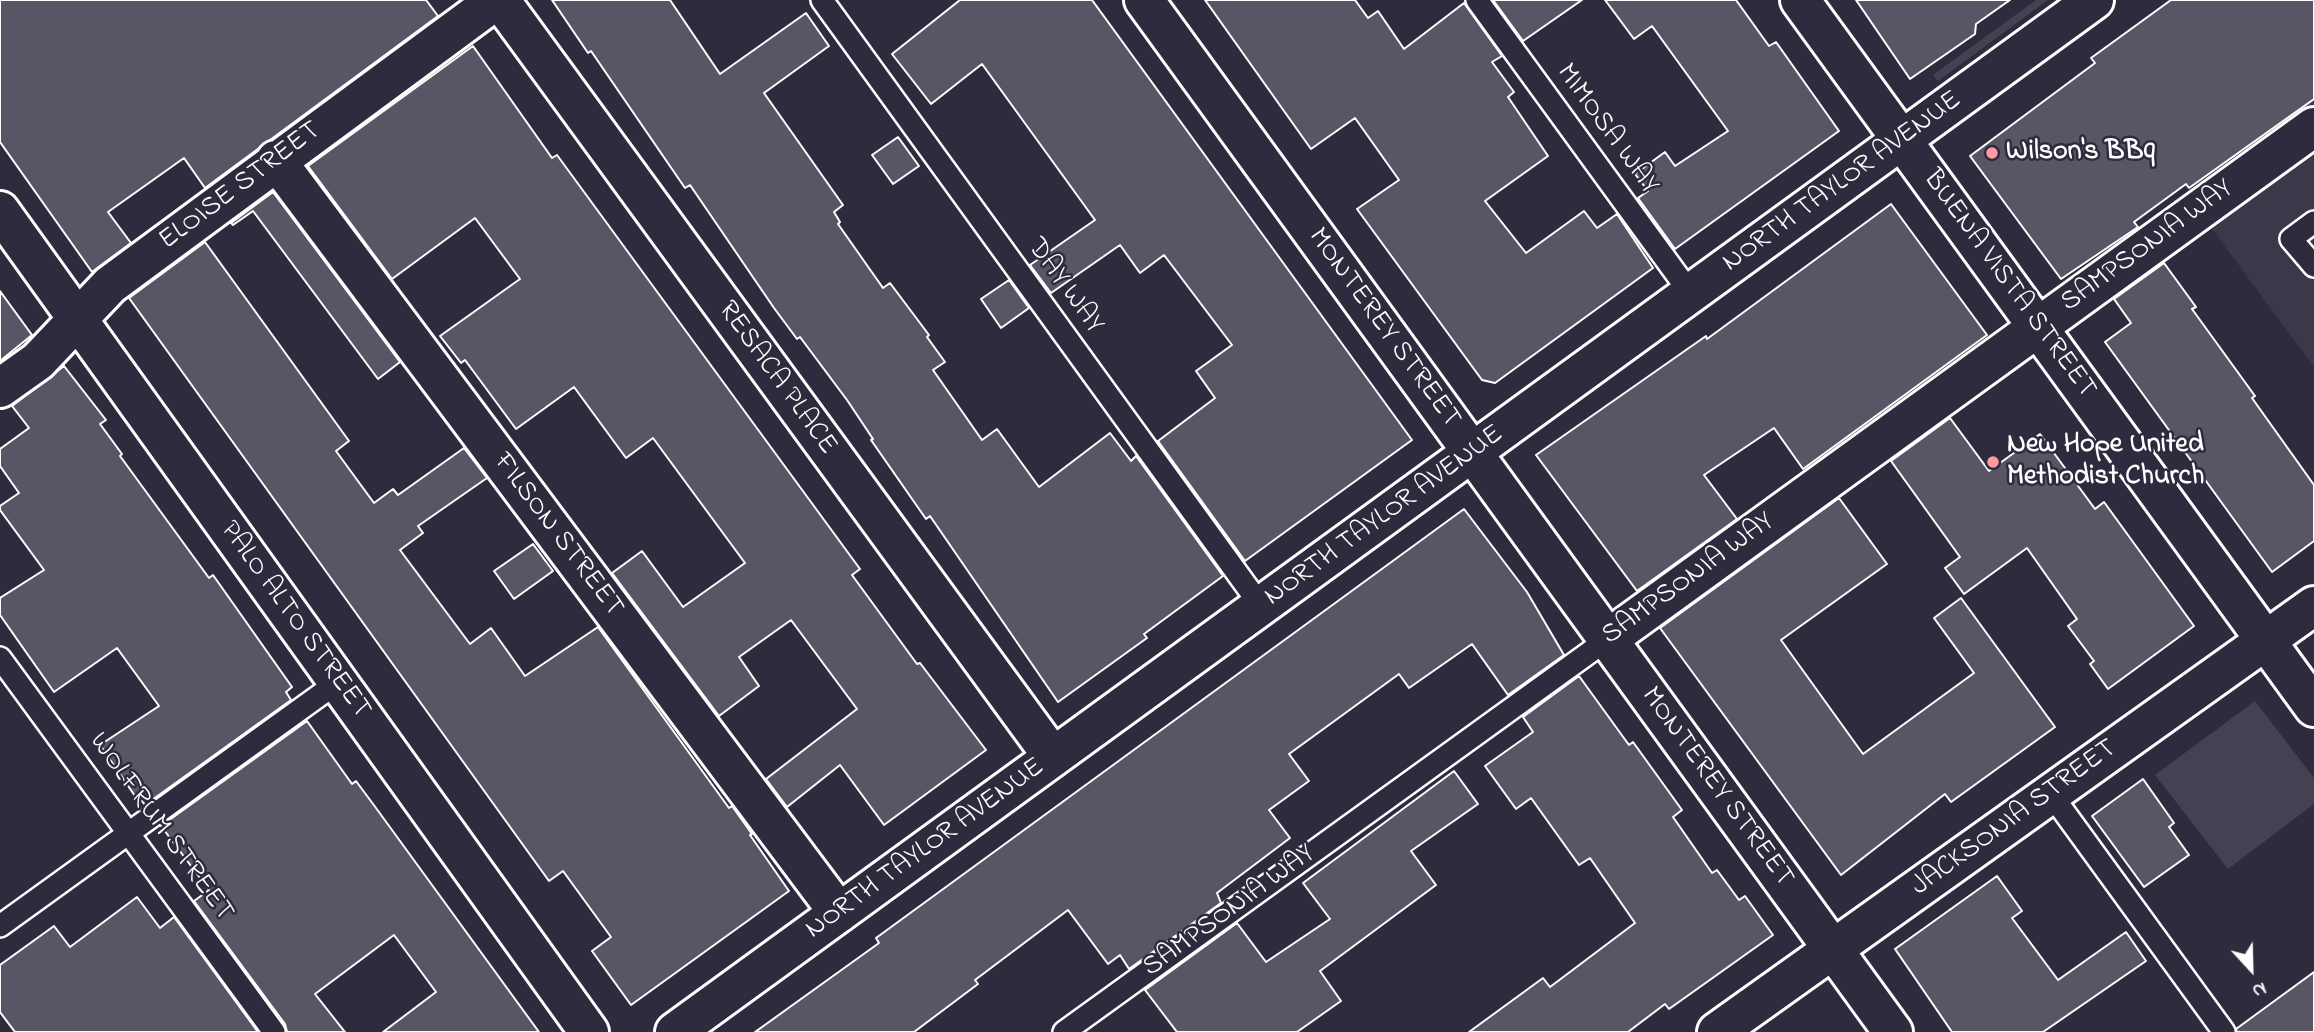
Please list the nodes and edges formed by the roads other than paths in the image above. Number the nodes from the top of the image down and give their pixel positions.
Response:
1 (498, 0) edge
2 (822, 0) edge
3 (1144, 0) edge
4 (1477, 0) edge
5 (1800, 0) edge
6 (2094, 0) edge
7 (2314, 127) edge
8 (1902, 141) junction
9 (275, 160) junction
10 (0, 211) edge
11 (2314, 222) edge
12 (2314, 266) edge
13 (1691, 294) junction
14 (76, 317) junction
15 (2038, 327) junction
16 (0, 388) edge
17 (1473, 453) junction
18 (1261, 606) junction
19 (2314, 606) edge
20 (1608, 639) junction
21 (2266, 640) junction
22 (0, 658) edge
23 (338, 682) junction
24 (2314, 707) edge
25 (1053, 757) junction
26 (2051, 794) junction
27 (128, 833) junction
28 (839, 913) junction
29 (0, 926) edge
30 (1833, 949) junction
31 (274, 1032) edge
32 (589, 1032) edge
33 (675, 1032) edge
34 (1065, 1032) edge
35 (1717, 1032) edge
36 (1894, 1032) edge
37 (2224, 1032) edge

1 - 9 street, ELOISE STREET
1 - 25 street, RESACA PLACE
2 - 18 lane, DAY WAY
3 - 17 street, MONTEREY STREET
4 - 13 lane, MIMOSA WAY
5 - 8 street, BUENA VISTA STREET
6 - 8 street, NORTH TAYLOR AVENUE
7 - 15 street, SAMPSONIA WAY
8 - 13 street, NORTH TAYLOR AVENUE
8 - 15 street, BUENA VISTA STREET
9 - 14 street, ELOISE STREET
9 - 28 street, FILSON STREET
10 - 14 street, PALO ALTO STREET
11 - 12 lane
13 - 17 street, NORTH TAYLOR AVENUE
14 - 16 street, ELOISE STREET
14 - 23 street, PALO ALTO STREET
15 - 20 street, SAMPSONIA WAY
15 - 21 street, BUENA VISTA STREET
17 - 18 street, NORTH TAYLOR AVENUE
17 - 20 street, MONTEREY STREET
18 - 25 street, NORTH TAYLOR AVENUE
19 - 21 street, JACKSONIA STREET
20 - 30 street, MONTEREY STREET
20 - 34 lane, SAMPSONIA WAY
21 - 24 street, BUENA VISTA STREET
21 - 26 street, JACKSONIA STREET
22 - 27 lane, WOLFRUM STREET
23 - 27 lane
23 - 32 street, PALO ALTO STREET
25 - 28 street, NORTH TAYLOR AVENUE
26 - 30 street, JACKSONIA STREET
26 - 37 lane
27 - 29 lane
27 - 31 lane, WOLFRUM STREET
28 - 33 street, NORTH TAYLOR AVENUE
30 - 35 street, JACKSONIA STREET
30 - 36 street, MONTEREY STREET

